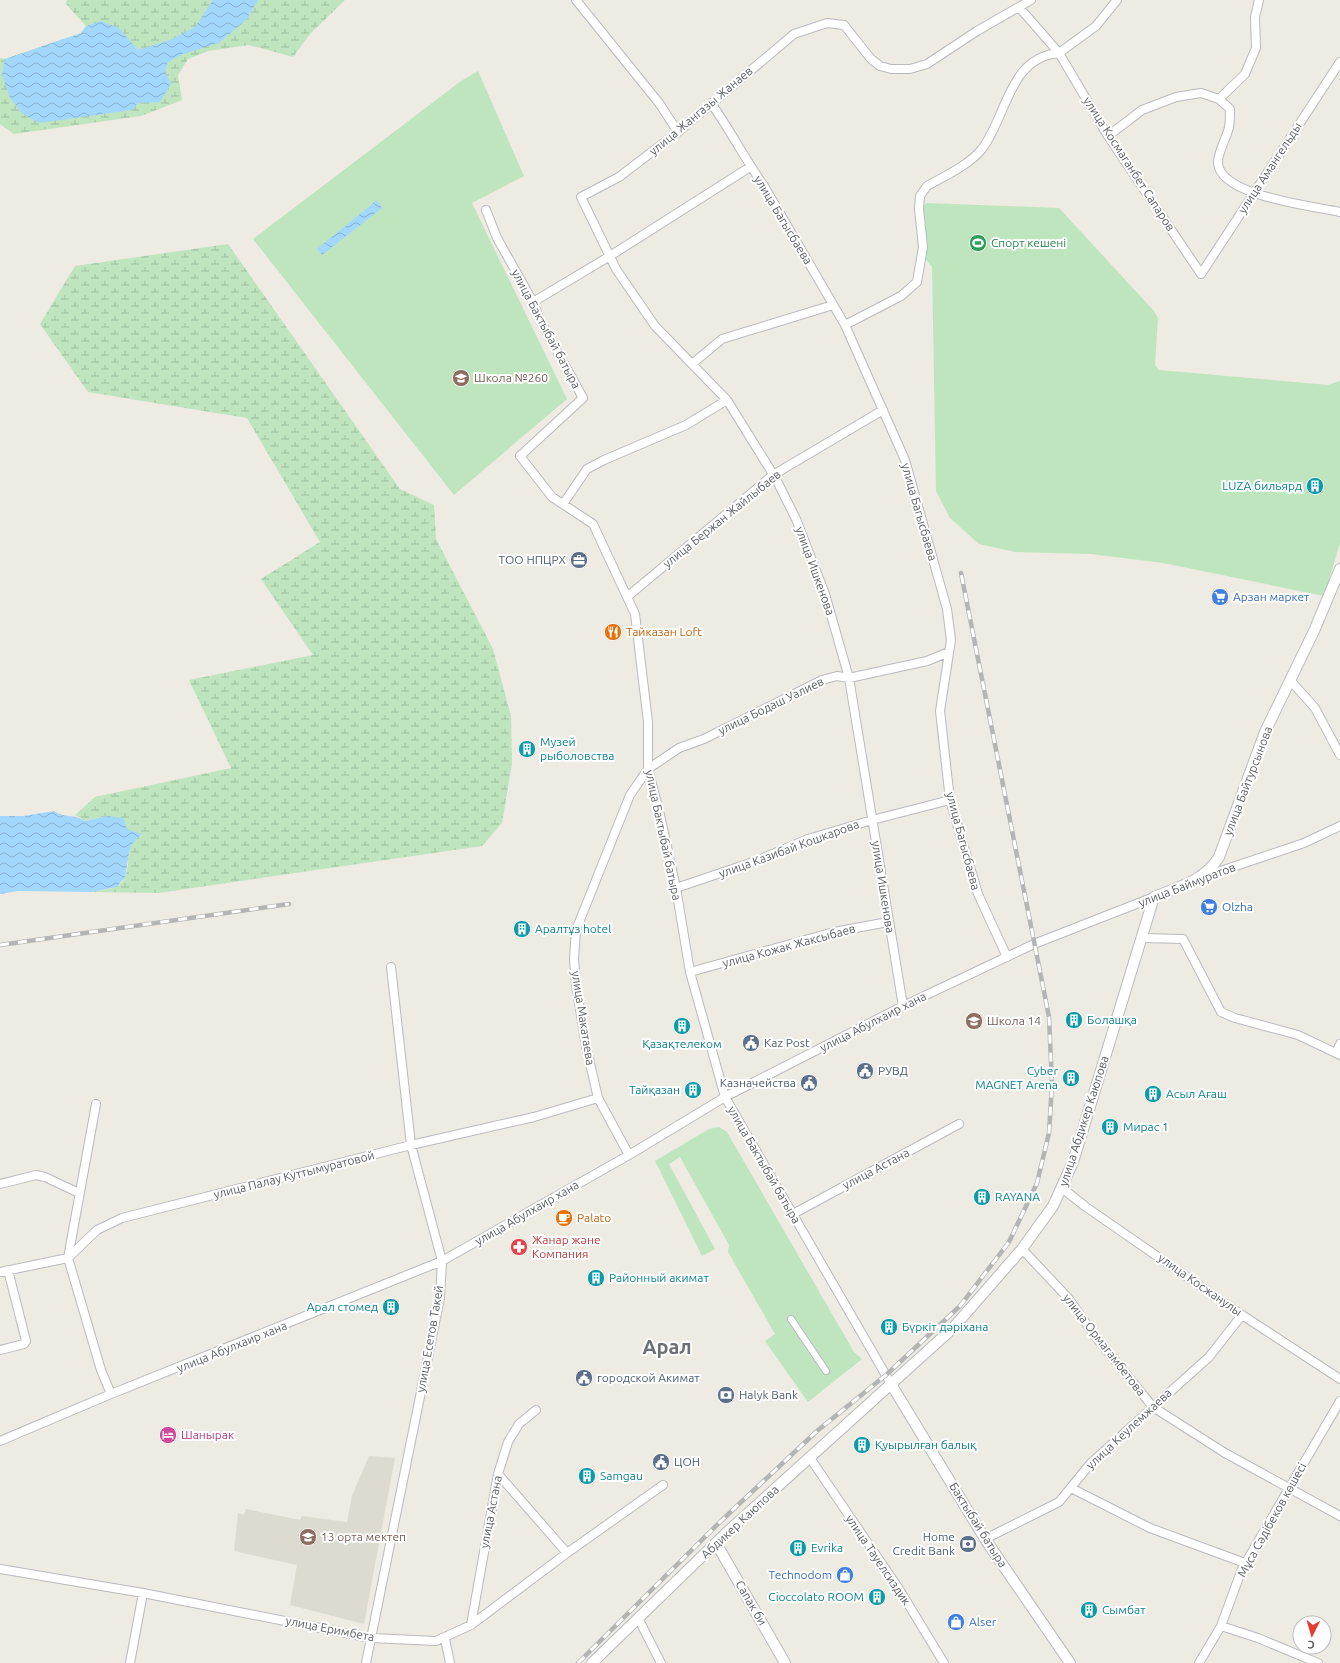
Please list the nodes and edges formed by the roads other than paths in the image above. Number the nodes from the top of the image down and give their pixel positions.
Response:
1 (576, 0) edge
2 (1032, 0) edge
3 (1117, 0) edge
4 (1259, 0) edge
5 (1019, 7) junction
6 (1059, 53) junction
7 (1340, 62) edge
8 (1219, 99) junction
9 (711, 103) junction
10 (678, 132) junction
11 (1108, 136) junction
12 (750, 167) junction
13 (1253, 194) junction
14 (581, 197) joint
15 (486, 210) dead end
16 (1340, 212) edge
17 (610, 256) junction
18 (1201, 274) joint
19 (533, 302) junction
20 (834, 305) junction
21 (845, 325) junction
22 (692, 364) junction
23 (727, 400) junction
24 (883, 410) junction
25 (773, 475) junction
26 (563, 504) junction
27 (1340, 569) edge
28 (627, 597) junction
29 (949, 652) junction
30 (849, 678) junction
31 (1290, 680) junction
32 (1340, 755) edge
33 (648, 769) junction
34 (950, 800) junction
35 (872, 820) junction
36 (1340, 826) edge
37 (1200, 878) junction
38 (676, 888) junction
39 (1154, 897) junction
40 (888, 922) junction
41 (1142, 938) junction
42 (1034, 944) joint
43 (1006, 957) junction
44 (391, 967) dead end
45 (690, 972) junction
46 (903, 1006) junction
47 (1340, 1044) edge
48 (1338, 1054) edge
49 (725, 1097) junction
50 (598, 1098) junction
51 (96, 1104) dead end
52 (959, 1124) dead end
53 (411, 1145) junction
54 (629, 1155) junction
55 (0, 1184) edge
56 (1062, 1188) junction
57 (79, 1194) junction
58 (793, 1214) junction
59 (1022, 1249) junction
60 (68, 1258) junction
61 (442, 1262) junction
62 (4, 1271) edge
63 (1242, 1315) junction
64 (791, 1319) dead end
65 (0, 1350) edge
66 (826, 1371) dead end
67 (1340, 1379) edge
68 (891, 1384) junction
69 (111, 1394) junction
70 (1340, 1401) edge
71 (1153, 1407) junction
72 (536, 1410) dead end
73 (0, 1441) edge
74 (810, 1458) junction
75 (498, 1474) junction
76 (663, 1485) dead end
77 (1289, 1487) junction
78 (1071, 1488) junction
79 (1340, 1516) edge
80 (985, 1540) junction
81 (716, 1543) junction
82 (567, 1553) junction
83 (1245, 1564) junction
84 (0, 1569) edge
85 (144, 1593) junction
86 (638, 1618) junction
87 (470, 1625) junction
88 (1221, 1626) junction
89 (371, 1638) junction
90 (445, 1638) junction
91 (130, 1663) edge
92 (366, 1663) edge
93 (450, 1663) edge
94 (592, 1663) edge
95 (661, 1663) edge
96 (785, 1663) edge
97 (944, 1663) edge
98 (1070, 1663) edge
99 (1199, 1663) edge
100 (1318, 1663) edge

1 - 10 street
2 - 5 street, улица Жангазы Жанаев
3 - 6 street
4 - 8 street
5 - 6 street, улица Космаганбет Сапаров
5 - 9 street, улица Жангазы Жанаев
6 - 11 street, улица Космаганбет Сапаров
6 - 21 street
7 - 13 street, улица Амангельды
8 - 11 street
8 - 13 street
9 - 10 street, улица Жангазы Жанаев
9 - 12 street, улица Багысбаева
10 - 14 street, улица Жангазы Жанаев
11 - 18 street, улица Космаганбет Сапаров
12 - 17 street
12 - 20 street, улица Багысбаева
13 - 16 street
13 - 18 street, улица Амангельды
14 - 17 street, улица Ишкенова
15 - 19 street, улица Бактыбай батыра
17 - 19 street
17 - 22 street, улица Ишкенова
19 - 26 street, улица Бактыбай батыра
20 - 21 street, улица Багысбаева
20 - 22 street
21 - 24 street, улица Багысбаева
22 - 23 street, улица Ишкенова
23 - 25 street, улица Ишкенова
23 - 26 street
24 - 25 street, улица Бержан Жайлыбаев
24 - 29 street, улица Багысбаева
25 - 28 street, улица Бержан Жайлыбаев
25 - 30 street, улица Ишкенова
26 - 28 street, улица Бактыбай батыра
27 - 31 street, улица Байтурсынова
28 - 33 street, улица Бактыбай батыра
29 - 30 street, улица Бодаш Уалиев
29 - 34 street, улица Багысбаева
30 - 33 street, улица Бодаш Уалиев
30 - 35 street, улица Ишкенова
31 - 32 street
31 - 37 street, улица Байтурсынова
33 - 38 street, улица Бактыбай батыра
33 - 50 street, улица Макатаева
34 - 35 street, улица Казибай Кошкарова
34 - 43 street, улица Багысбаева
35 - 38 street, улица Казибай Кошкарова
35 - 40 street, улица Ишкенова
36 - 37 street, улица Баймуратов
37 - 39 street, улица Баймуратов
38 - 45 street, улица Бактыбай батыра
39 - 41 street, улица Абдикер Каюпова
39 - 42 street, улица Баймуратов
40 - 45 street, улица Кожак Жаксыбаев
40 - 46 street, улица Ишкенова
41 - 48 street
41 - 56 street, улица Абдикер Каюпова
42 - 43 street, улица Абулхаир хана
43 - 46 street, улица Абулхаир хана
44 - 53 street, улица Есетов Такей
45 - 49 street, улица Бактыбай батыра
46 - 49 street, улица Абулхаир хана
47 - 48 street
49 - 54 street, улица Абулхаир хана
49 - 58 street, улица Бактыбай батыра
50 - 53 street, улица Палау Куттымуратовой
50 - 54 street, улица Макатаева
51 - 57 street
52 - 58 street, улица Астана
53 - 60 street, улица Палау Куттымуратовой
53 - 61 street, улица Есетов Такей
54 - 61 street, улица Абулхаир хана
55 - 57 street
56 - 59 street, улица Абдикер Каюпова
56 - 63 street, улица Косжанулы
57 - 60 street
58 - 68 street, улица Бактыбай батыра
59 - 68 street, улица Абдикер Каюпова
59 - 71 street, улица Ормагамбетова
60 - 62 street
60 - 69 street
61 - 69 street, улица Абулхаир хана
61 - 89 street, улица Есетов Такей
62 - 65 street
63 - 67 street, улица Косжанулы
63 - 71 street, улица Кеулемжаева
64 - 66 street
68 - 74 street, Абдикер Каюпова
68 - 80 street, Бактыбай батыра
69 - 73 street, улица Абулхаир хана
70 - 77 street, Мұса Сәдібеков көшесі
71 - 77 street, улица Ормагамбетова
71 - 78 street, улица Кеулемжаева
72 - 75 street, улица Астана
74 - 81 street, Абдикер Каюпова
74 - 97 street, улица Тауелсиздик
75 - 82 street
75 - 87 street, улица Астана
76 - 82 street, улица Еримбета
77 - 79 street, улица Ормагамбетова
77 - 83 street, Мұса Сәдібеков көшесі
78 - 80 street, улица Кеулемжаева
78 - 83 street
80 - 98 street, Бактыбай батыра
81 - 86 street, Абдикер Каюпова
81 - 96 street, Сапак би
82 - 87 street, улица Еримбета
83 - 88 street, Мұса Сәдібеков көшесі
84 - 85 street, улица Еримбета
85 - 89 street, улица Еримбета
85 - 91 street
86 - 94 street, Абдикер Каюпова
86 - 95 street
87 - 90 street, улица Еримбета
88 - 99 street, Мұса Сәдібеков көшесі
88 - 100 street
89 - 90 street, улица Еримбета
89 - 92 street, улица Есетов Такей
90 - 93 street

